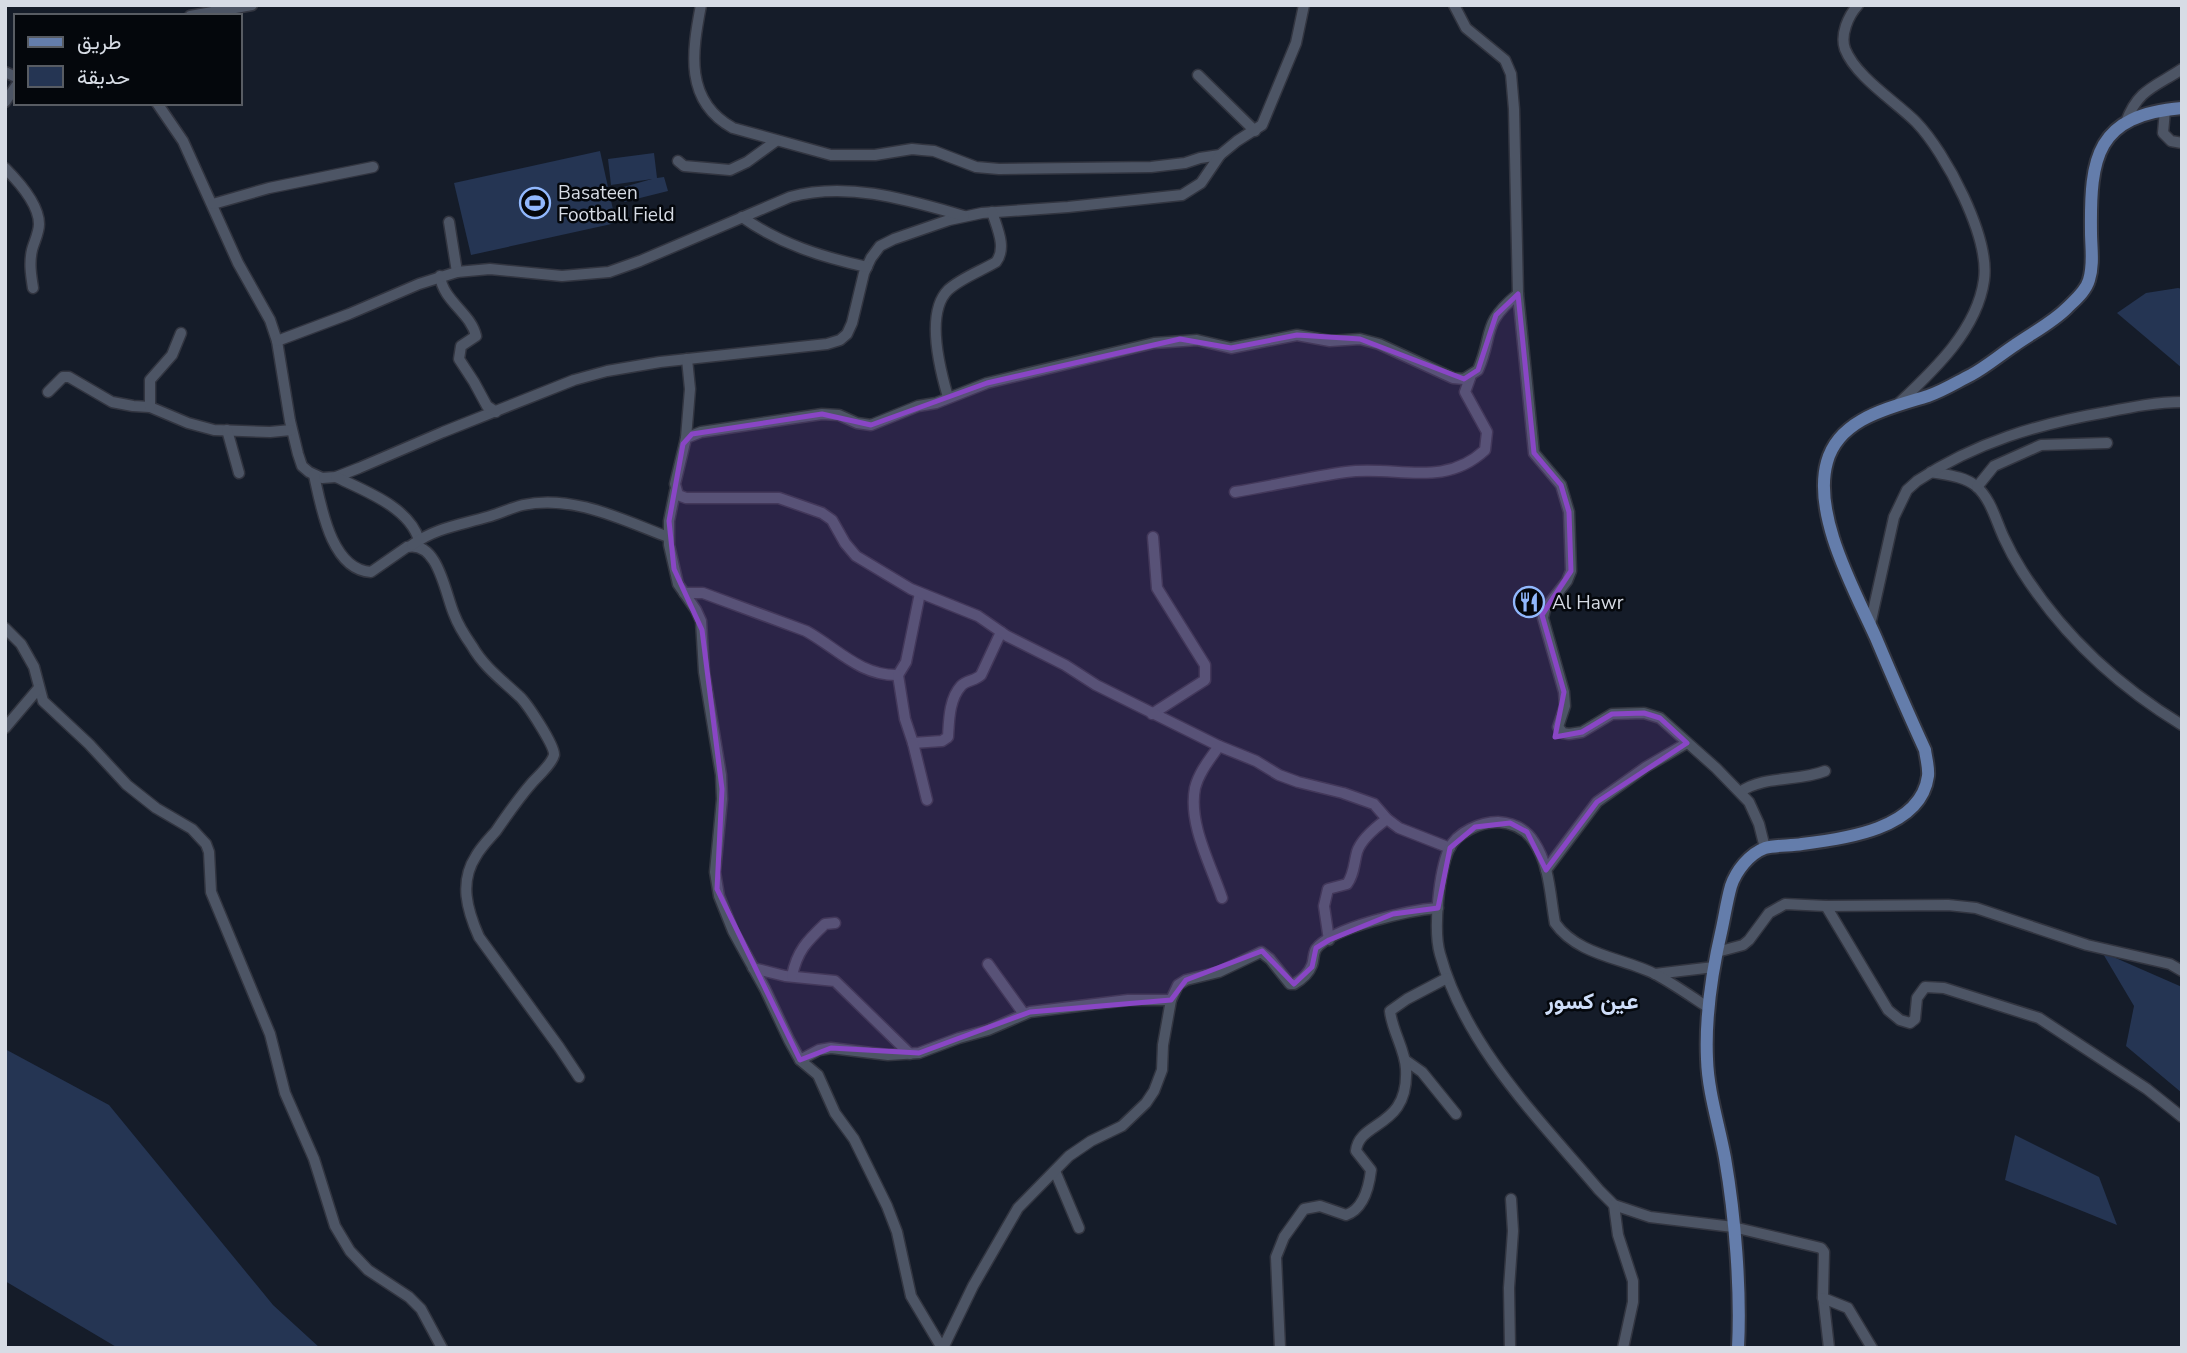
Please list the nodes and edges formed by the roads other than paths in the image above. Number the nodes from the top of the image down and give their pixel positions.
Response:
1 (252, 5) edge
2 (701, 5) edge
3 (1304, 5) edge
4 (1454, 5) edge
5 (1858, 5) edge
6 (201, 14) edge
7 (2182, 69) edge
8 (1198, 75) dead end
9 (158, 105) edge
10 (2182, 108) edge
11 (2165, 110) junction
12 (2126, 122) junction
13 (1255, 131) junction
14 (776, 141) junction
15 (2182, 143) edge
16 (1220, 155) junction
17 (678, 161) dead end
18 (373, 167) dead end
19 (5, 168) edge
20 (213, 204) junction
21 (992, 212) junction
22 (965, 216) junction
23 (742, 217) junction
24 (449, 222) dead end
25 (867, 267) junction
26 (457, 272) junction
27 (440, 276) junction
28 (33, 288) dead end
29 (1518, 294) junction
30 (181, 333) dead end
31 (276, 341) junction
32 (687, 359) junction
33 (1470, 378) junction
34 (48, 392) dead end
35 (948, 397) junction
36 (2182, 402) edge
37 (1896, 405) junction
38 (150, 407) junction
39 (496, 412) junction
40 (291, 429) junction
41 (227, 430) junction
42 (686, 438) junction
43 (2107, 443) dead end
44 (1931, 472) junction
45 (239, 474) dead end
46 (314, 475) junction
47 (336, 477) junction
48 (1977, 487) junction
49 (676, 491) junction
50 (1235, 492) dead end
51 (668, 537) junction
52 (1153, 537) dead end
53 (416, 543) junction
54 (684, 593) junction
55 (920, 593) junction
56 (1870, 625) junction
57 (5, 628) edge
58 (1001, 632) junction
59 (898, 675) junction
60 (38, 689) junction
61 (1152, 714) junction
62 (2182, 725) edge
63 (5, 728) edge
64 (912, 743) junction
65 (1687, 743) junction
66 (1219, 746) junction
67 (1825, 771) dead end
68 (1740, 792) junction
69 (927, 800) dead end
70 (1387, 819) junction
71 (1450, 848) junction
72 (1765, 848) junction
73 (1546, 870) junction
74 (1222, 898) dead end
75 (1826, 906) junction
76 (1438, 908) junction
77 (835, 923) dead end
78 (1329, 940) junction
79 (1717, 952) junction
80 (988, 964) dead end
81 (1714, 967) junction
82 (753, 968) junction
83 (2182, 971) edge
84 (1656, 974) junction
85 (792, 976) junction
86 (1447, 978) junction
87 (1171, 1000) junction
88 (1709, 1008) junction
89 (1024, 1014) junction
90 (910, 1054) junction
91 (800, 1060) junction
92 (1405, 1060) junction
93 (579, 1077) dead end
94 (1455, 1114) dead end
95 (2182, 1117) edge
96 (1055, 1171) junction
97 (1511, 1199) dead end
98 (1614, 1205) junction
99 (1733, 1227) junction
100 (1079, 1228) dead end
101 (1823, 1298) junction
102 (442, 1348) edge
103 (942, 1348) edge
104 (1280, 1348) edge
105 (1510, 1348) edge
106 (1623, 1348) edge
107 (1738, 1348) edge
108 (1829, 1348) edge
109 (1872, 1348) edge

1 - 6 street
2 - 14 street
3 - 13 street
4 - 29 street
5 - 37 street
7 - 12 street
8 - 13 street
9 - 20 street
10 - 11 main road
11 - 12 main road
11 - 15 street
12 - 37 main road
13 - 16 street
14 - 16 street
14 - 17 street
16 - 21 street
18 - 20 street
19 - 28 street
20 - 31 street
21 - 22 street
21 - 35 street
22 - 23 street
22 - 25 street
23 - 25 street
23 - 26 street
24 - 26 street
25 - 32 street
26 - 27 street
27 - 31 street
27 - 39 street
29 - 33 street
29 - 65 street
30 - 38 street
31 - 40 street
32 - 39 street
32 - 42 street
33 - 35 street
33 - 50 street
34 - 38 street
35 - 42 street
36 - 44 street
37 - 56 main road
38 - 41 street
39 - 47 street
40 - 41 street
40 - 46 street
41 - 45 street
42 - 49 street
43 - 48 street
44 - 48 street
44 - 56 street
46 - 47 street
46 - 53 street
47 - 53 street
48 - 62 street
49 - 51 street
49 - 55 street
51 - 53 street
51 - 54 street
52 - 61 street
53 - 93 street
54 - 59 street
54 - 82 street
55 - 58 street
55 - 59 street
56 - 72 main road
57 - 60 street
58 - 61 street
58 - 64 street
59 - 64 street
60 - 63 street
60 - 102 street
61 - 66 street
64 - 69 street
65 - 68 street
65 - 73 street
66 - 70 street
66 - 74 street
67 - 68 street
68 - 72 street
70 - 71 street
70 - 78 street
71 - 73 street
71 - 76 street
72 - 79 main road
73 - 84 street
75 - 79 street
75 - 83 street
75 - 95 street
76 - 78 street
76 - 86 street
77 - 85 street
78 - 87 street
79 - 81 main road
80 - 89 street
81 - 84 street
81 - 88 main road
82 - 85 street
82 - 91 street
84 - 88 street
85 - 90 street
86 - 92 street
86 - 98 street
87 - 89 street
87 - 96 street
88 - 99 main road
89 - 90 street
90 - 91 street
91 - 103 street
92 - 94 street
92 - 104 street
96 - 100 street
96 - 103 street
97 - 105 street
98 - 99 street
98 - 106 street
99 - 101 street
99 - 107 main road
101 - 108 street
101 - 109 street

